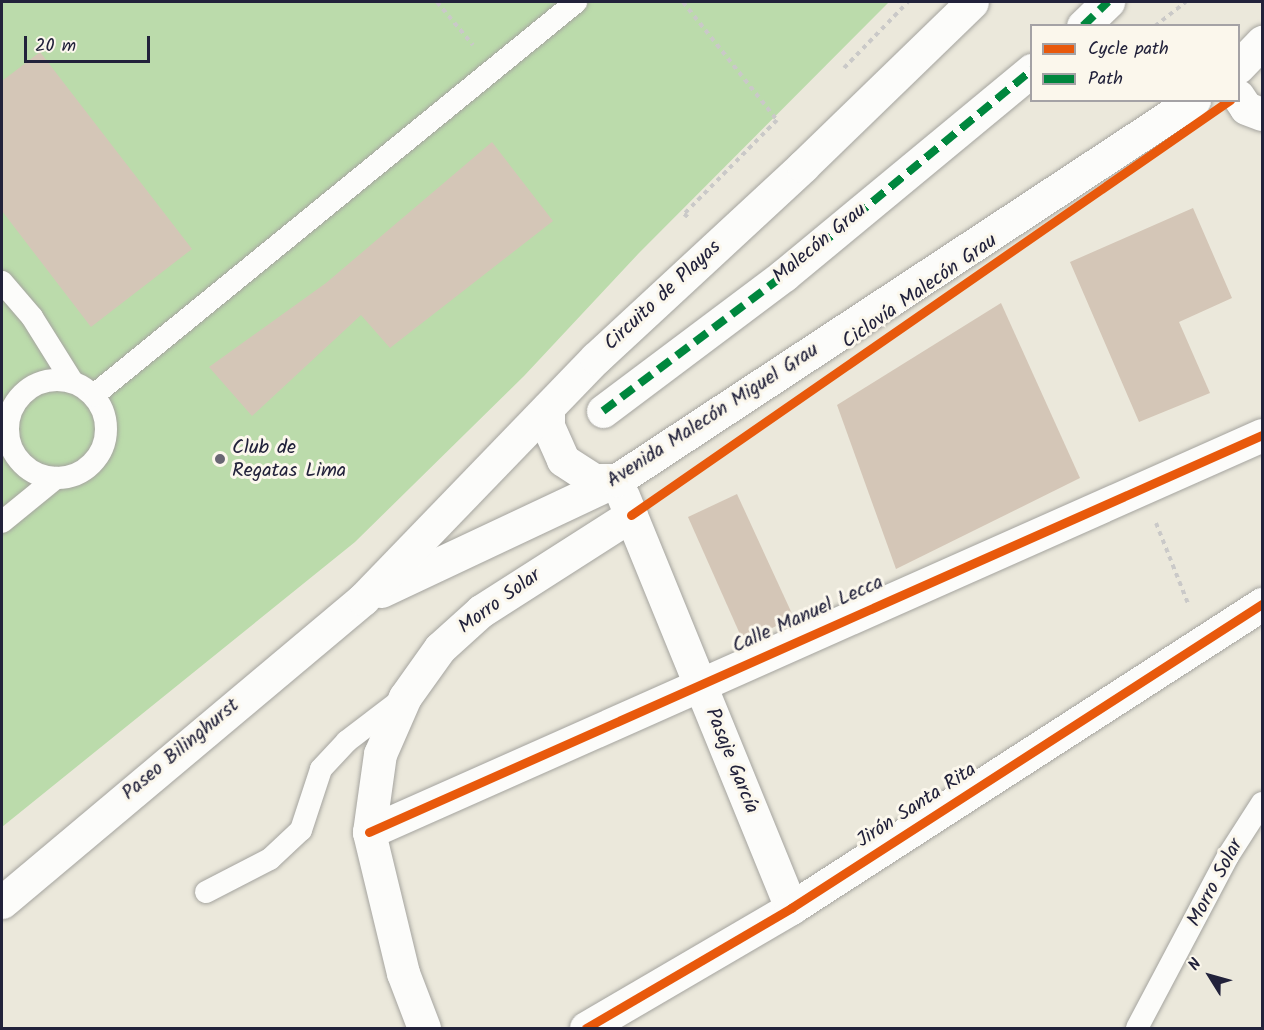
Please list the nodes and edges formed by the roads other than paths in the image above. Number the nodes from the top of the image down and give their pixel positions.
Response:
1 (576, 2) edge
2 (972, 2) edge
3 (1108, 2) edge
4 (1085, 24) edge
5 (1263, 42) edge
6 (1240, 66) edge
7 (1030, 72) edge
8 (1240, 98) edge
9 (1191, 102) edge
10 (1263, 114) edge
11 (2, 282) edge
12 (72, 381) junction
13 (94, 395) junction
14 (548, 408) junction
15 (603, 411) dead end
16 (5, 426) edge
17 (1263, 435) edge
18 (56, 478) junction
19 (617, 480) junction
20 (631, 515) junction
21 (2, 522) edge
22 (363, 599) junction
23 (1263, 604) edge
24 (699, 683) junction
25 (405, 697) junction
26 (1263, 803) edge
27 (369, 832) junction
28 (206, 892) dead end
29 (2, 902) edge
30 (790, 908) junction
31 (424, 1029) edge
32 (586, 1029) edge
33 (1137, 1029) edge

1 - 13 lane
2 - 14 street, Circuito de Playas
3 - 4 street
5 - 6 street
7 - 15 street, Malecón Grau
8 - 10 street
9 - 19 street, Avenida Malecón Miguel Grau
11 - 12 lane
12 - 13 lane
12 - 16 lane
13 - 18 lane
14 - 19 street
14 - 22 street, Circuito de Playas
16 - 18 lane
17 - 24 street, Calle Manuel Lecca
18 - 21 lane
19 - 20 street, Pasaje García
19 - 22 street, Avenida Malecón Miguel Grau
20 - 24 street, Pasaje García
20 - 25 street, Morro Solar
22 - 29 street, Paseo Bilinghurst
23 - 30 street, Jirón Santa Rita
24 - 27 street, Calle Manuel Lecca
24 - 30 street, Pasaje García
25 - 27 street, Morro Solar
25 - 28 lane
26 - 33 lane, Morro Solar
27 - 31 street, Morro Solar
30 - 32 street, Jirón Santa Rita

